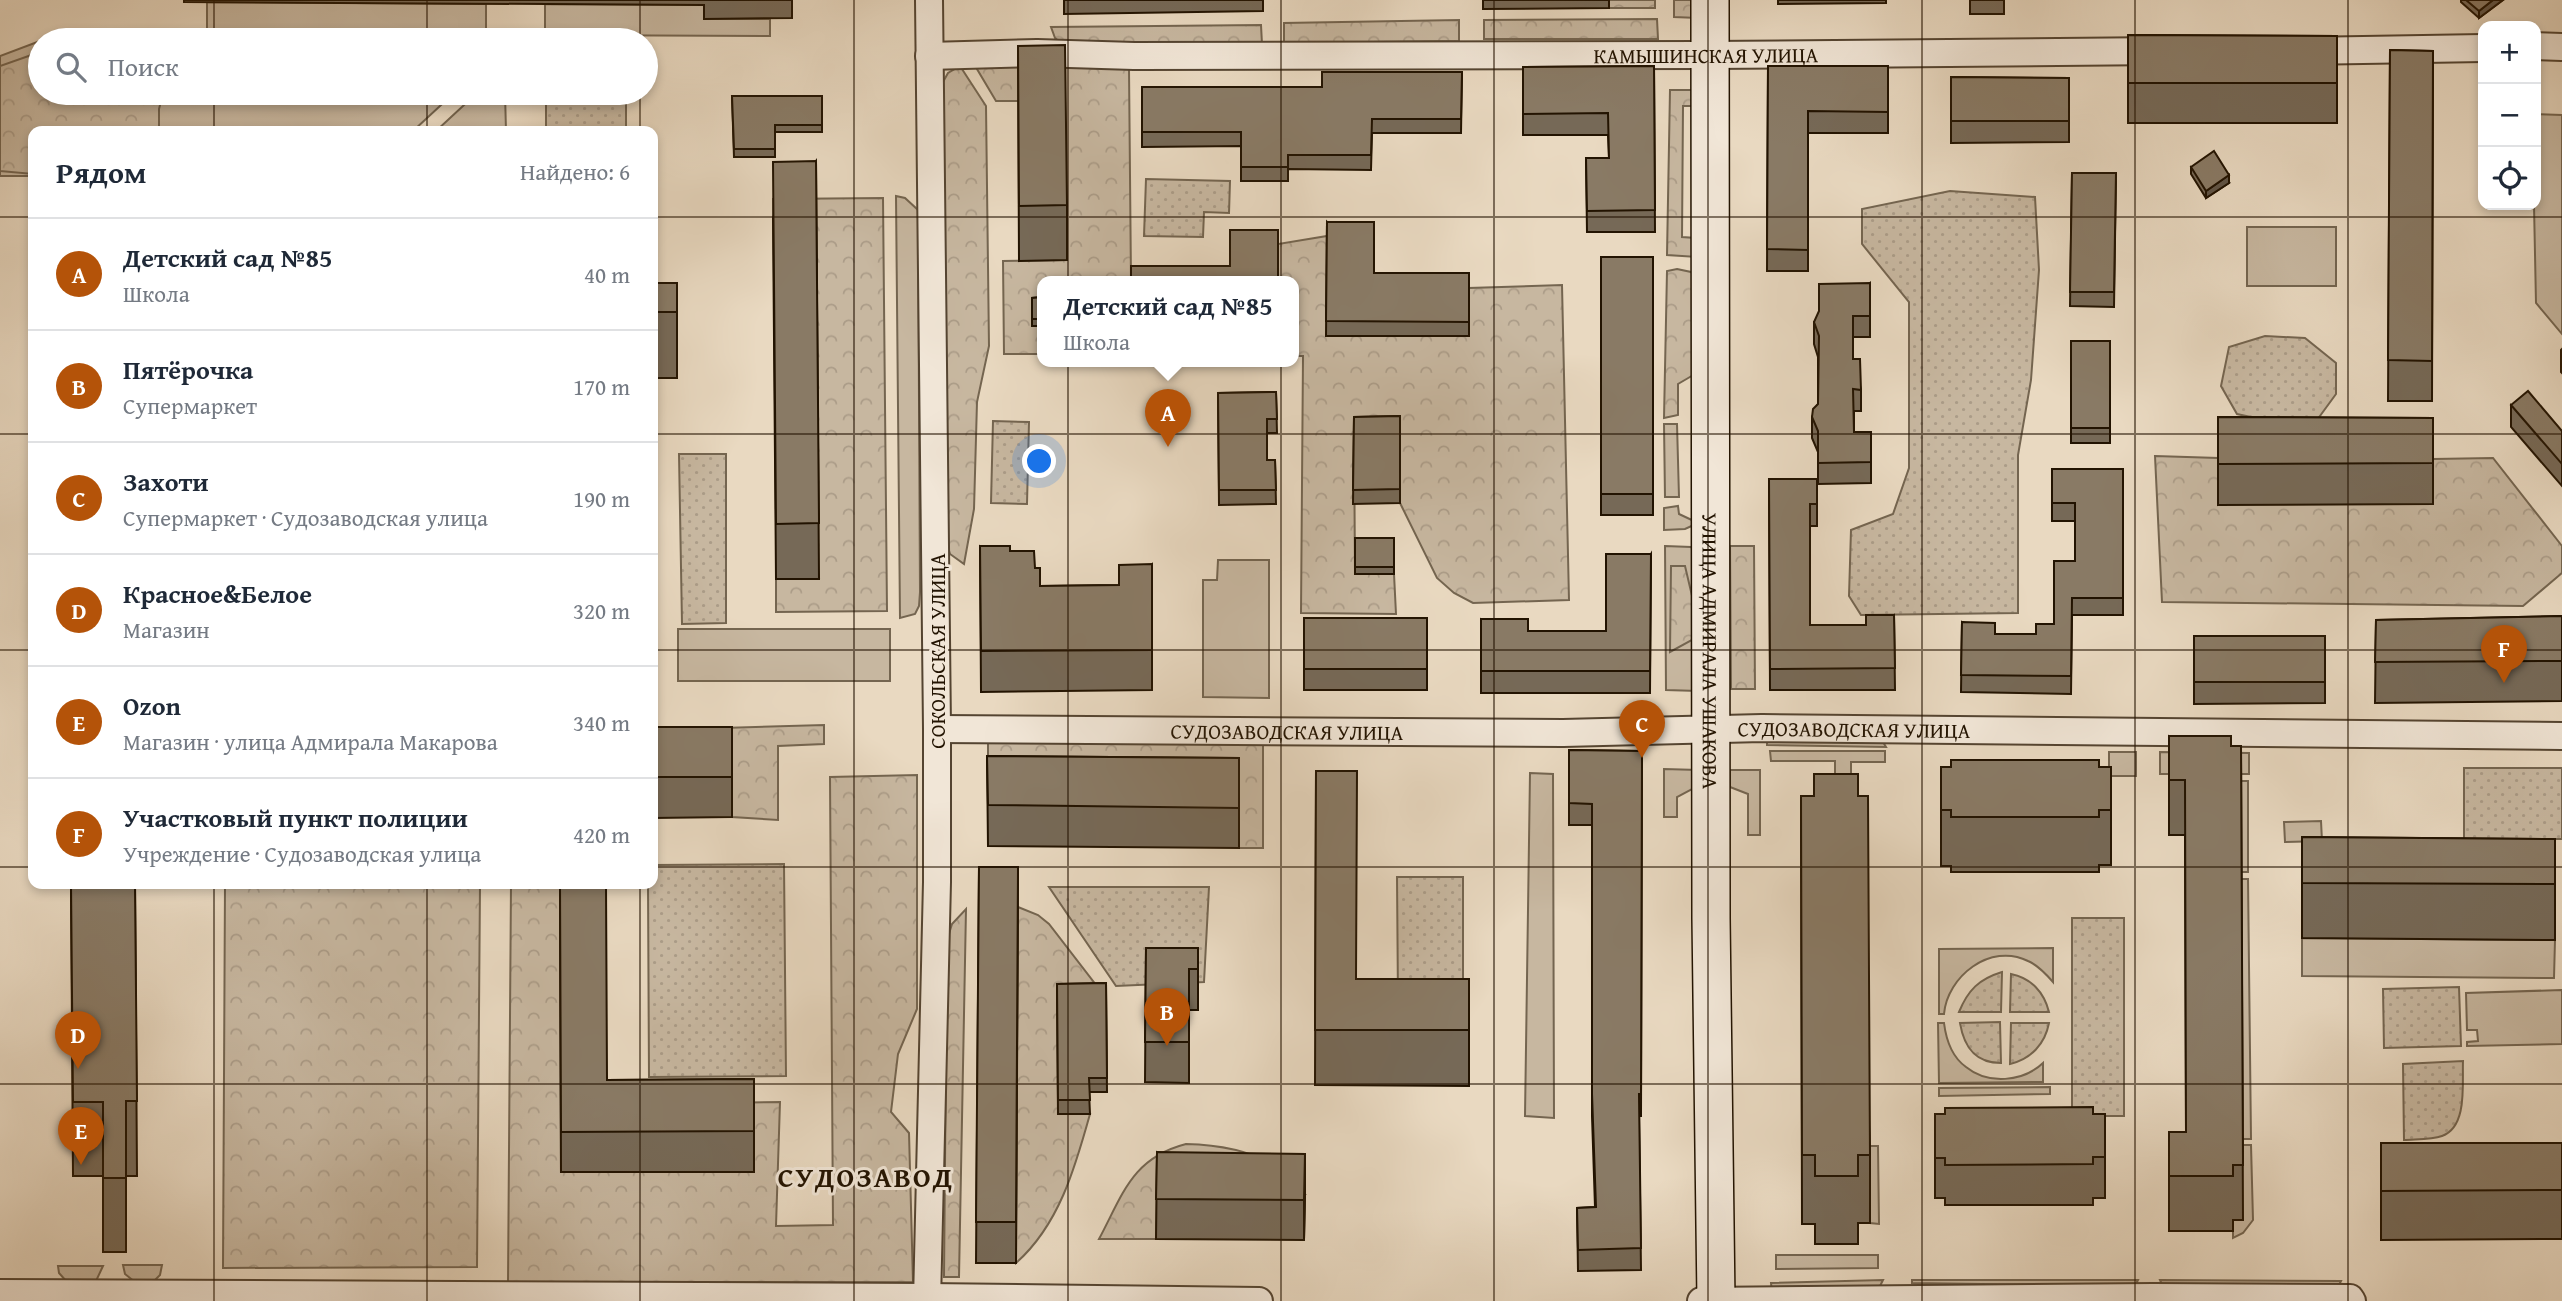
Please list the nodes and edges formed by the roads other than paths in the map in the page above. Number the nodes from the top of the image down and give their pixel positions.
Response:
1 (929, 0) edge
2 (1710, 0) edge
3 (2541, 46) edge
4 (2562, 47) edge
5 (2478, 48) edge
6 (2184, 51) edge
7 (2278, 51) edge
8 (1710, 55) junction
9 (929, 56) junction
10 (937, 729) junction
11 (1712, 730) junction
12 (2562, 736) edge
13 (0, 1293) edge
14 (927, 1299) edge
15 (1259, 1301) edge
16 (1698, 1301) edge
17 (1716, 1301) edge
18 (2353, 1301) edge

1 - 9 street, СОКОЛЬСКАЯ УЛИЦА
2 - 8 street, УЛИЦА АДМИРАЛА УШАКОВА
3 - 4 street
5 - 7 street
6 - 8 street, КАМЫШИНСКАЯ УЛИЦА
8 - 9 street, КАМЫШИНСКАЯ УЛИЦА
8 - 11 street, УЛИЦА АДМИРАЛА УШАКОВА
9 - 10 street, СОКОЛЬСКАЯ УЛИЦА
10 - 11 street, СУДОЗАВОДСКАЯ УЛИЦА
10 - 14 street, СОКОЛЬСКАЯ УЛИЦА
11 - 12 street, СУДОЗАВОДСКАЯ УЛИЦА
11 - 17 street, УЛИЦА АДМИРАЛА УШАКОВА
13 - 14 street
14 - 15 street
16 - 17 street
17 - 18 street

